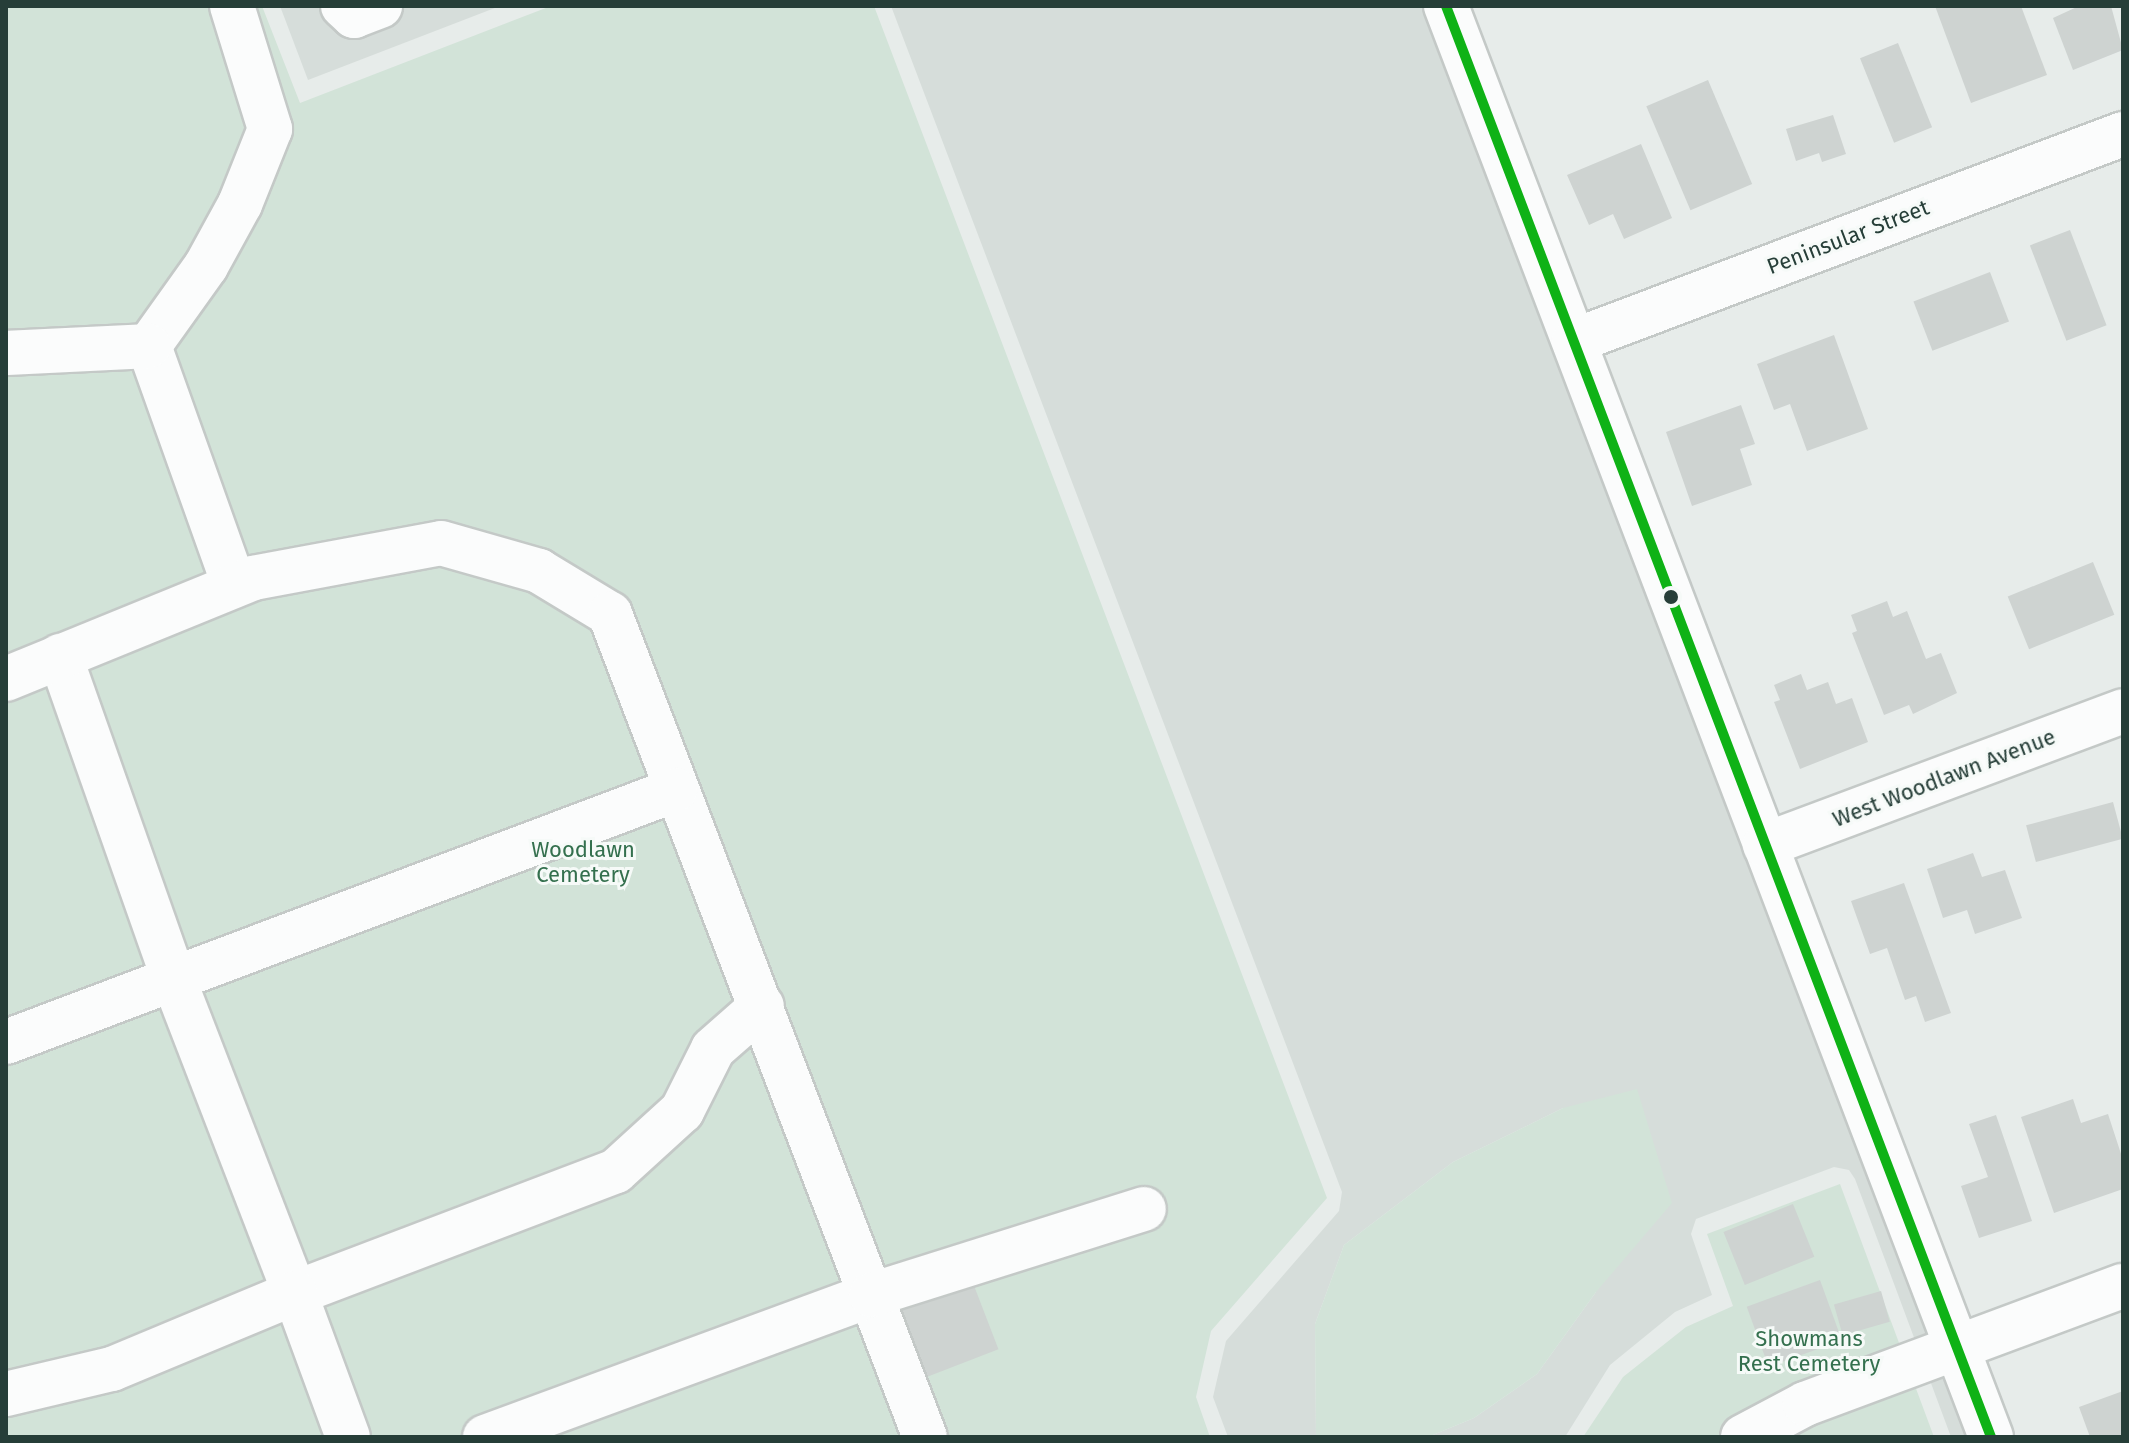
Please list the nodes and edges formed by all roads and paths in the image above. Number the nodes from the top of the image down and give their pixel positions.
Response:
1 (232, 6) edge
2 (343, 6) edge
3 (380, 6) edge
4 (1446, 6) edge
5 (2123, 134) edge
6 (1574, 341) junction
7 (149, 346) junction
8 (6, 353) edge
9 (234, 585) junction
10 (60, 656) junction
11 (6, 679) edge
12 (2123, 711) edge
13 (675, 790) junction
14 (1765, 845) junction
15 (174, 980) junction
16 (762, 1006) junction
17 (6, 1042) edge
18 (1144, 1209) dead end
19 (2123, 1286) edge
20 (295, 1293) junction
21 (871, 1295) junction
22 (1957, 1348) junction
23 (6, 1394) edge
24 (348, 1437) edge
25 (485, 1437) edge
26 (925, 1437) edge
27 (1743, 1437) edge
28 (1991, 1437) edge

1 - 7 street
2 - 3 street
4 - 6 street
5 - 6 street, Peninsular Street
6 - 14 street
7 - 8 street
7 - 9 street
9 - 10 street
9 - 13 street
10 - 11 street
10 - 15 street
12 - 14 street, West Woodlawn Avenue
13 - 15 street
13 - 16 street
14 - 22 street
15 - 17 street
15 - 20 street
16 - 20 street
16 - 21 street
18 - 21 street
19 - 22 street
20 - 23 street
20 - 24 street
21 - 25 street
21 - 26 street
22 - 27 street
22 - 28 street

